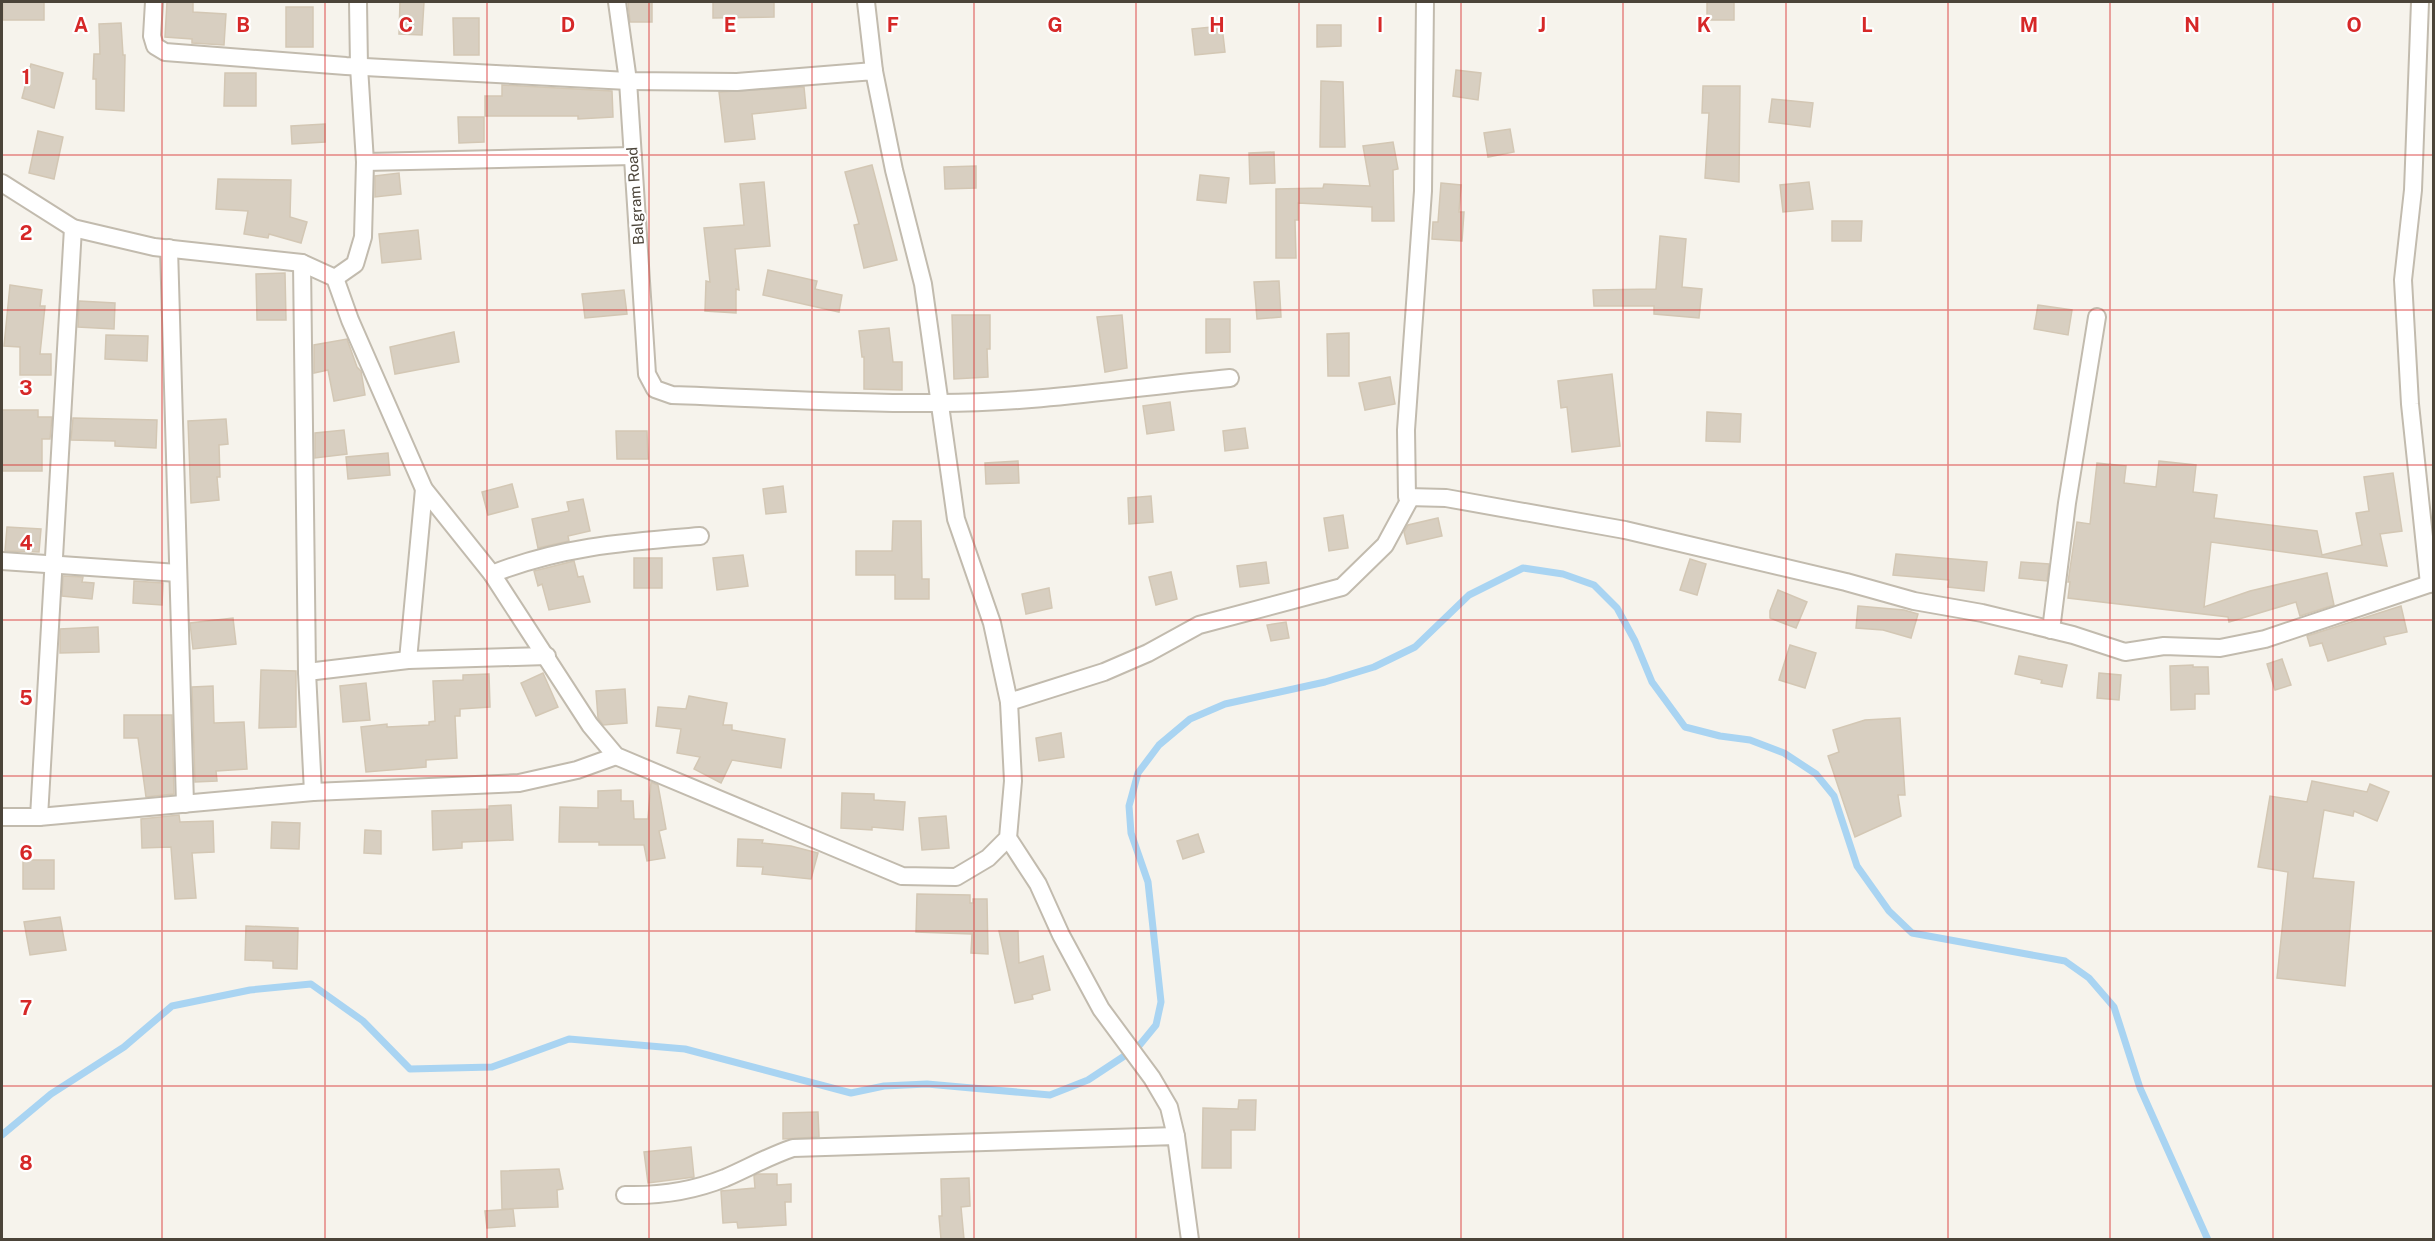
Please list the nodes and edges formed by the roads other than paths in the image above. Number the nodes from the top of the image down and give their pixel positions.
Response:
1 (154, 2) edge
2 (358, 2) edge
3 (617, 2) edge
4 (866, 2) edge
5 (1425, 2) edge
6 (2420, 2) edge
7 (358, 66) junction
8 (874, 71) junction
9 (628, 81) junction
10 (633, 156) junction
11 (365, 162) junction
12 (2, 183) edge
13 (73, 228) junction
14 (169, 248) junction
15 (302, 263) junction
16 (335, 278) junction
17 (2097, 316) dead end
18 (1230, 378) dead end
19 (940, 404) junction
20 (424, 489) junction
21 (1411, 497) junction
22 (700, 536) dead end
23 (2, 561) edge
24 (54, 565) junction
25 (178, 573) junction
26 (492, 574) junction
27 (2431, 583) edge
28 (2051, 630) junction
29 (547, 656) junction
30 (408, 660) junction
31 (307, 672) junction
32 (1010, 702) junction
33 (616, 756) junction
34 (313, 792) junction
35 (185, 804) junction
36 (2, 817) edge
37 (39, 817) junction
38 (1008, 837) junction
39 (1176, 1136) junction
40 (625, 1195) dead end
41 (1190, 1239) edge

1 - 7 street
2 - 7 street
3 - 9 street, Balgram Road
4 - 8 street
5 - 21 street
6 - 27 street
7 - 9 street
7 - 11 street
8 - 9 street
8 - 19 street
9 - 10 street, Balgram Road
10 - 11 street
10 - 19 street, Balgram Road
11 - 16 street
12 - 13 street
13 - 14 street
13 - 24 street
14 - 15 street
14 - 25 street
15 - 16 street
15 - 31 street
16 - 20 street
17 - 28 street
18 - 19 street
19 - 32 street
20 - 26 street
20 - 30 street
21 - 28 street
21 - 32 street
22 - 26 street
23 - 24 street
24 - 25 street
24 - 37 street
25 - 35 street
26 - 29 street
27 - 28 street
29 - 30 street
29 - 33 street
30 - 31 street
31 - 34 street
32 - 38 street
33 - 34 street
33 - 38 street
34 - 35 street
35 - 37 street
36 - 37 street
38 - 39 street
39 - 40 street
39 - 41 street

